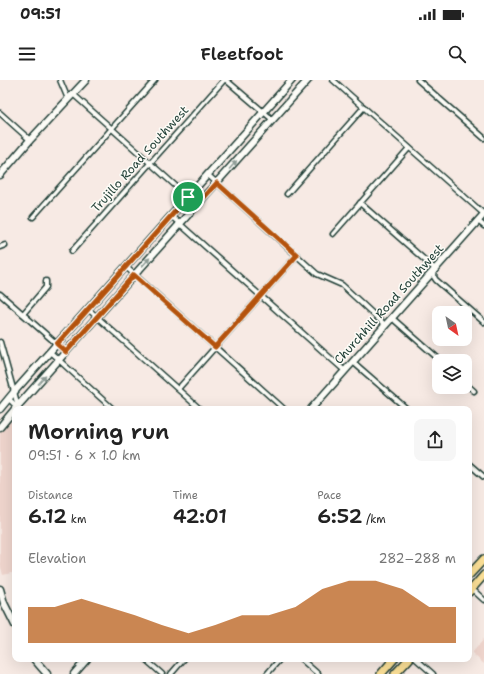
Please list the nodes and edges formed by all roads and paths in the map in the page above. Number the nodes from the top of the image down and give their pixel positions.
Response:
1 (60, 80) edge
2 (86, 80) edge
3 (155, 80) edge
4 (225, 80) edge
5 (292, 80) edge
6 (308, 80) edge
7 (333, 80) edge
8 (418, 80) edge
9 (73, 94) junction
10 (68, 99) junction
11 (364, 107) junction
12 (0, 112) edge
13 (263, 112) junction
14 (273, 120) junction
15 (111, 129) junction
16 (484, 138) edge
17 (30, 140) junction
18 (409, 148) junction
19 (149, 163) junction
20 (0, 175) edge
21 (208, 175) junction
22 (217, 183) junction
23 (287, 194) dead end
24 (188, 197) junction
25 (360, 203) junction
26 (197, 205) junction
27 (484, 214) edge
28 (172, 216) junction
29 (33, 217) dead end
30 (478, 221) junction
31 (180, 224) junction
32 (484, 226) edge
33 (333, 234) dead end
34 (72, 251) dead end
35 (297, 255) junction
36 (126, 267) junction
37 (435, 269) junction
38 (134, 275) junction
39 (46, 281) dead end
40 (0, 294) edge
41 (260, 295) junction
42 (88, 309) junction
43 (23, 314) junction
44 (97, 317) junction
45 (392, 318) junction
46 (484, 322) edge
47 (385, 325) junction
48 (0, 342) edge
49 (57, 344) junction
50 (215, 347) junction
51 (50, 352) junction
52 (66, 352) junction
53 (433, 354) edge
54 (59, 360) junction
55 (353, 362) junction
56 (345, 370) junction
57 (178, 389) junction
58 (14, 392) junction
59 (9, 399) junction
60 (15, 406) edge
61 (17, 406) edge
62 (19, 406) edge
63 (110, 406) edge
64 (197, 406) edge
65 (281, 406) edge
66 (314, 406) edge
67 (403, 406) edge
68 (0, 409) edge
69 (12, 414) edge
70 (0, 427) edge
71 (472, 467) edge
72 (484, 478) edge
73 (484, 559) edge
74 (472, 572) edge
75 (484, 575) edge
76 (472, 588) edge
77 (0, 590) edge
78 (472, 591) edge
79 (484, 600) edge
80 (12, 619) edge
81 (37, 662) edge
82 (84, 662) edge
83 (148, 662) edge
84 (181, 662) edge
85 (277, 662) edge
86 (304, 662) edge
87 (391, 662) edge
88 (406, 662) edge
89 (419, 662) edge
90 (47, 674) edge
91 (74, 674) edge
92 (162, 674) edge
93 (171, 674) edge
94 (267, 674) edge
95 (318, 674) edge
96 (381, 674) edge
97 (395, 674) edge
98 (433, 674) edge

1 - 10 street
2 - 9 street
3 - 15 street
4 - 13 street
4 - 19 street, Trujillo Road Southwest
5 - 13 street
6 - 14 street
7 - 11 street
8 - 16 street
9 - 10 street
9 - 15 street
10 - 17 street
11 - 18 street
11 - 23 street
12 - 17 street
13 - 14 street
13 - 21 street
22 -> 14 street
15 - 19 street
15 - 29 street
17 - 20 street
18 - 25 street
18 - 27 street
19 - 24 street
19 - 34 street, Trujillo Road Southwest
21 - 22 street
21 - 24 street
22 - 26 street
22 - 35 street
24 - 26 street
24 - 28 street
25 - 33 street
25 - 37 street
26 - 31 street
27 - 30 street, Churchhill Road Southwest
28 - 31 street
28 - 36 street
30 - 32 street
30 - 37 street, Churchhill Road Southwest
38 -> 31 street
31 - 41 street
35 - 41 street
35 - 47 street
36 - 38 street
36 - 42 street
37 - 45 street, Churchhill Road Southwest
37 - 46 street
38 - 44 street
38 - 50 street
39 - 43 street
40 - 43 street
41 - 50 street
41 - 56 street
42 - 44 street
42 - 49 street
43 - 49 street
44 - 52 street
44 - 57 street
45 - 47 street, Churchhill Road Southwest
45 - 53 street
47 - 55 street, Churchhill Road Southwest
48 - 58 street
49 - 51 street
49 - 52 street
50 - 57 street
50 - 65 street
51 - 54 street
51 - 58 street
52 - 54 street
62 -> 54 street
54 - 63 street
55 - 56 street, Churchhill Road Southwest
55 - 67 street
56 - 66 street, Churchhill Road Southwest
57 - 64 street
58 - 59 street
58 - 61 street
59 - 60 street
59 - 68 street
69 - 70 street
71 - 72 street
73 - 74 main road
75 - 76 main road
77 - 80 street
78 - 79 street
81 - 90 street
82 - 91 street
83 - 92 street
84 - 93 street
85 - 94 street
86 - 95 street
87 - 96 main road
88 - 97 main road
89 - 98 street

